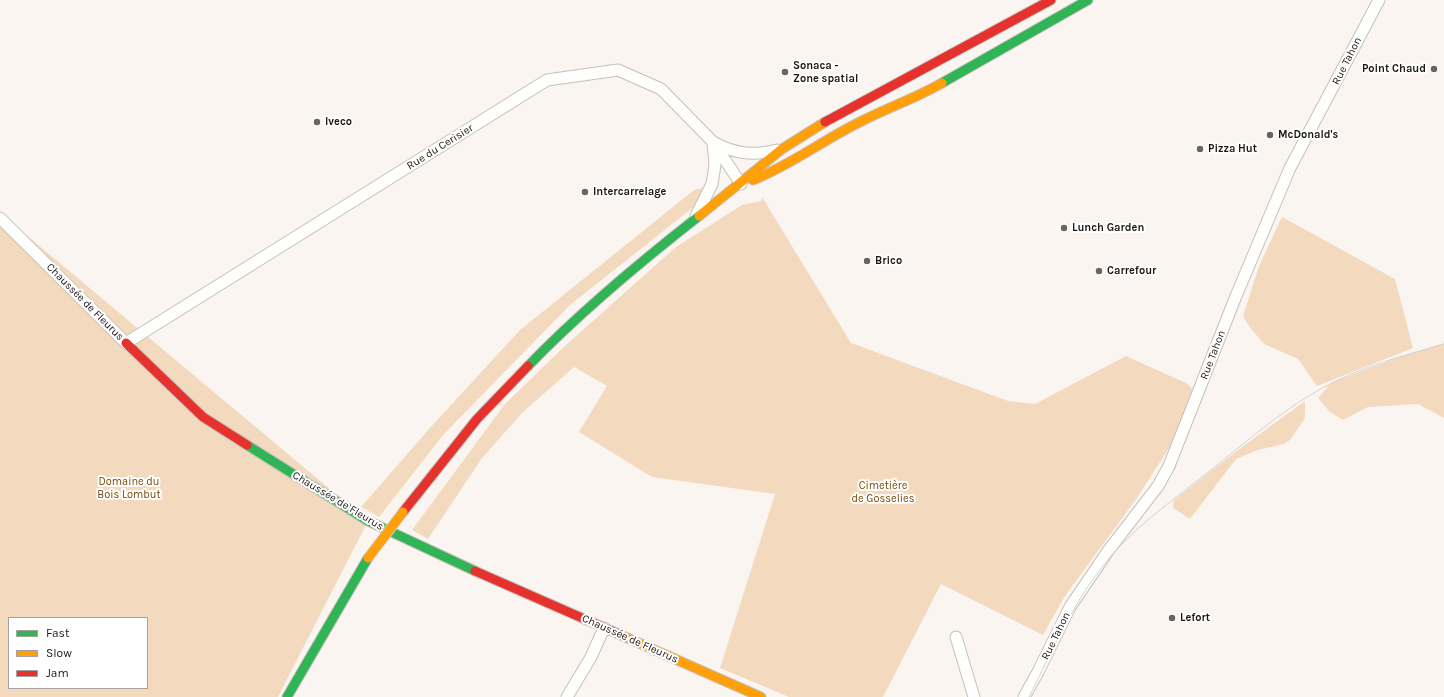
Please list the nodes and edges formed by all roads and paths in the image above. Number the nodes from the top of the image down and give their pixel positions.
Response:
1 (1052, 0) edge
2 (1088, 0) edge
3 (1379, 0) edge
4 (713, 142) junction
5 (782, 149) junction
6 (741, 184) junction
7 (0, 218) edge
8 (695, 220) junction
9 (126, 343) junction
10 (604, 628) junction
11 (956, 637) dead end
12 (287, 697) edge
13 (567, 697) edge
14 (761, 697) edge
15 (974, 697) edge
16 (1024, 697) edge

1 - 5 main road
2 - 6 main road
3 - 16 street, Rue Tahon
4 - 5 street
4 - 6 street, Rue du Cerisier
4 - 8 street
4 - 9 street, Rue du Cerisier
5 - 6 main road
6 - 8 main road
7 - 9 street, Chaussée de Fleurus
8 - 12 main road, bridge
9 - 10 main road, Chaussée de Fleurus
10 - 13 street
10 - 14 main road, Chaussée de Fleurus
11 - 15 street

